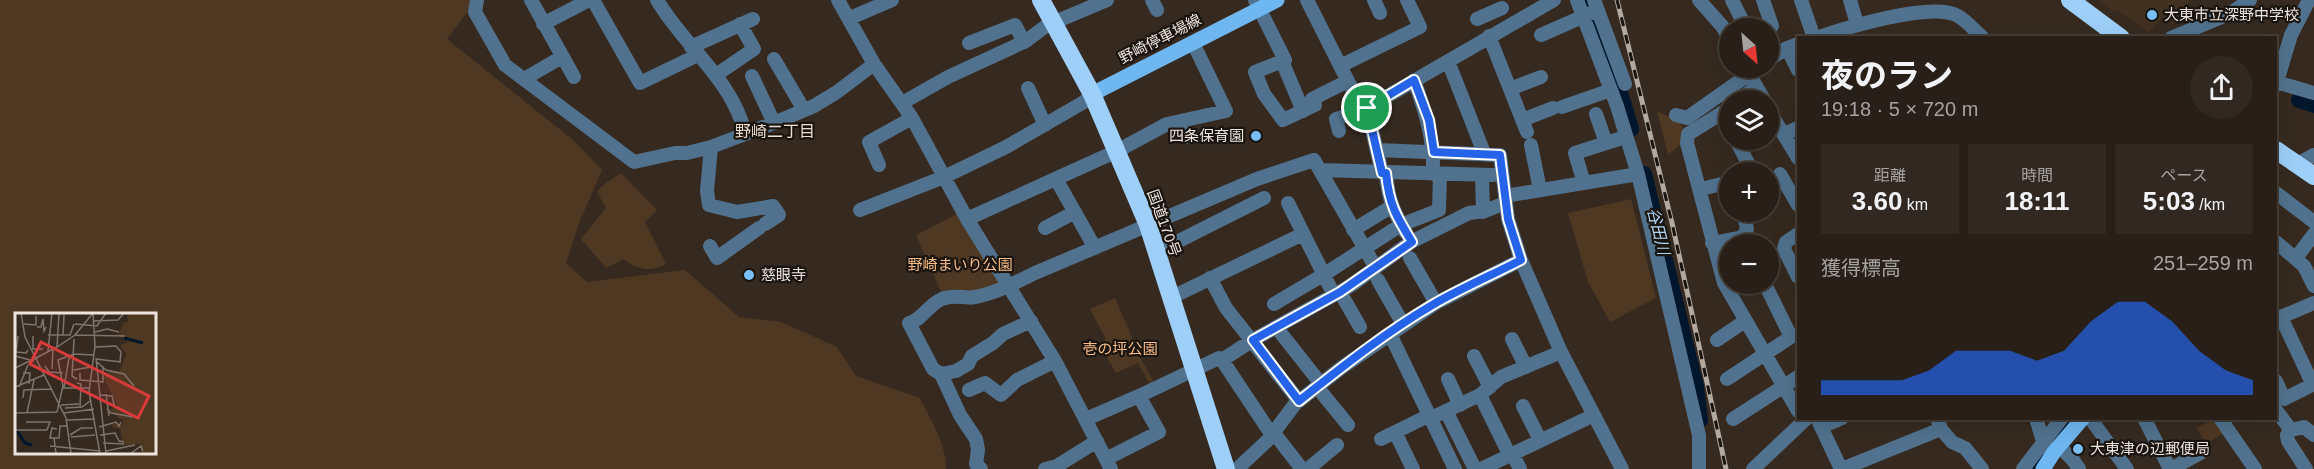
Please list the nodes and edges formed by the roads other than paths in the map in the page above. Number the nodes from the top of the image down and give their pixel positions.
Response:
1 (477, 0) edge
2 (531, 0) edge
3 (591, 0) edge
4 (657, 0) edge
5 (838, 0) edge
6 (891, 0) edge
7 (1041, 0) edge
8 (1107, 0) edge
9 (1277, 0) edge
10 (1307, 0) edge
11 (1407, 0) edge
12 (1577, 0) edge
13 (1732, 0) edge
14 (1763, 0) edge
15 (1801, 0) edge
16 (1850, 0) edge
17 (2070, 0) edge
18 (2250, 0) edge
19 (2309, 0) edge
20 (1550, 1) edge
21 (1702, 1) edge
22 (1257, 4) edge
23 (1501, 4) edge
24 (1596, 5) edge
25 (1925, 6) edge
26 (1583, 16) junction
27 (850, 18) junction
28 (1741, 18) edge
29 (1769, 18) edge
30 (1477, 19) dead end
31 (1054, 21) junction
32 (1719, 22) edge
33 (1861, 23) junction
34 (543, 24) junction
35 (1509, 25) junction
36 (1540, 35) dead end
37 (1490, 36) junction
38 (1819, 36) edge
39 (1822, 36) edge
40 (1867, 36) edge
41 (1981, 36) edge
42 (2118, 36) edge
43 (2176, 36) edge
44 (1024, 42) junction
45 (969, 43) dead end
46 (1193, 43) junction
47 (1793, 46) edge
48 (694, 51) junction
49 (1779, 54) edge
50 (562, 57) junction
51 (774, 59) dead end
52 (1448, 61) junction
53 (1282, 62) junction
54 (874, 64) junction
55 (1797, 65) edge
56 (1340, 66) junction
57 (716, 75) junction
58 (752, 76) dead end
59 (2292, 76) dead end
60 (574, 77) dead end
61 (1541, 77) dead end
62 (1744, 78) edge
63 (1753, 78) edge
64 (524, 79) junction
65 (1414, 80) junction
66 (1348, 81) junction
67 (2277, 81) edge
68 (1625, 84) dead end
69 (2277, 84) edge
70 (1756, 87) junction
71 (2314, 87) edge
72 (1028, 88) dead end
73 (1510, 88) junction
74 (1611, 90) junction
75 (1732, 90) edge
76 (1752, 90) edge
77 (1758, 90) edge
78 (2314, 93) edge
79 (1092, 94) junction
80 (1719, 101) edge
81 (902, 103) junction
82 (1364, 108) junction
83 (804, 110) junction
84 (1303, 111) junction
85 (1596, 114) dead end
86 (1676, 115) dead end
87 (1719, 115) edge
88 (912, 118) junction
89 (774, 123) junction
90 (1179, 123) junction
91 (1046, 125) junction
92 (1779, 127) edge
93 (1797, 128) edge
94 (1339, 131) dead end
95 (1527, 132) junction
96 (745, 133) junction
97 (1784, 135) junction
98 (1186, 137) dead end
99 (1622, 138) dead end
100 (1606, 143) junction
101 (711, 147) junction
102 (1377, 150) junction
103 (1117, 151) junction
104 (2277, 151) edge
105 (1434, 152) junction
106 (1484, 153) junction
107 (2314, 154) edge
108 (1797, 156) edge
109 (2297, 164) junction
110 (879, 165) dead end
111 (1320, 170) junction
112 (1384, 173) junction
113 (1638, 174) junction
114 (1780, 174) dead end
115 (1437, 175) junction
116 (2314, 176) edge
117 (944, 177) junction
118 (1056, 179) junction
119 (1584, 183) junction
120 (1719, 185) edge
121 (1701, 189) junction
122 (1540, 190) junction
123 (2277, 194) edge
124 (1264, 198) dead end
125 (1505, 200) junction
126 (1288, 203) dead end
127 (1797, 203) edge
128 (1391, 207) junction
129 (860, 210) dead end
130 (1075, 212) junction
131 (1483, 212) junction
132 (967, 219) junction
133 (2314, 222) edge
134 (1148, 225) junction
135 (1401, 225) junction
136 (1045, 228) dead end
137 (1353, 230) junction
138 (1303, 234) junction
139 (2314, 234) edge
140 (1797, 235) edge
141 (1412, 242) junction
142 (1712, 243) junction
143 (1719, 243) edge
144 (2277, 243) edge
145 (710, 246) dead end
146 (1095, 248) junction
147 (1365, 249) junction
148 (1157, 252) junction
149 (1410, 258) dead end
150 (2296, 258) junction
151 (1521, 260) junction
152 (1377, 274) junction
153 (1323, 275) junction
154 (1797, 275) edge
155 (1209, 278) junction
156 (1009, 286) junction
157 (2314, 286) edge
158 (1337, 293) junction
159 (1770, 294) edge
160 (1170, 298) junction
161 (1436, 303) junction
162 (2314, 303) edge
163 (1274, 304) dead end
164 (2278, 318) edge
165 (1031, 321) junction
166 (1745, 321) junction
167 (1403, 324) junction
168 (1276, 327) junction
169 (1360, 327) dead end
170 (1390, 334) junction
171 (1512, 339) dead end
172 (1253, 340) junction
173 (1717, 340) dead end
174 (1561, 352) junction
175 (1763, 354) junction
176 (1474, 356) dead end
177 (1222, 360) junction
178 (1055, 361) junction
179 (1526, 367) junction
180 (1194, 370) junction
181 (941, 374) junction
182 (1797, 378) edge
183 (1448, 379) dead end
184 (1727, 379) dead end
185 (1319, 385) junction
186 (2314, 385) edge
187 (1784, 386) junction
188 (969, 390) dead end
189 (1485, 391) junction
190 (1139, 396) junction
191 (1299, 401) junction
192 (1797, 404) edge
193 (2278, 404) edge
194 (1460, 405) junction
195 (1523, 406) dead end
196 (1446, 411) junction
197 (1594, 415) junction
198 (1430, 416) junction
199 (1086, 419) junction
200 (1733, 419) dead end
201 (1807, 420) edge
202 (1809, 420) edge
203 (2037, 420) edge
204 (2061, 420) edge
205 (2081, 420) edge
206 (2091, 420) edge
207 (2145, 420) edge
208 (2221, 420) edge
209 (1939, 424) edge
210 (1348, 425) dead end
211 (2291, 430) junction
212 (1395, 432) junction
213 (1273, 434) junction
214 (2314, 436) edge
215 (1382, 439) dead end
216 (1540, 440) junction
217 (1096, 441) junction
218 (1337, 445) dead end
219 (2051, 447) junction
220 (2202, 452) dead end
221 (1511, 454) junction
222 (1109, 464) edge
223 (1860, 466) edge
224 (1053, 468) edge
225 (981, 469) edge
226 (1226, 469) edge
227 (1237, 469) edge
228 (1302, 469) edge
229 (1308, 469) edge
230 (1413, 469) edge
231 (1455, 469) edge
232 (1475, 469) edge
233 (1481, 469) edge
234 (1520, 469) edge
235 (1622, 469) edge
236 (1699, 469) edge
237 (1753, 469) edge
238 (1841, 469) edge
239 (1982, 469) edge
240 (2023, 469) edge
241 (2043, 469) edge
242 (2079, 469) edge
243 (2127, 469) edge
244 (2170, 469) edge
245 (2255, 469) edge
246 (2306, 469) edge

1 - 64 street
2 - 34 street
3 - 34 street
3 - 48 street
4 - 48 street
5 - 27 street
6 - 27 street
7 - 31 highway, 国道170号
8 - 31 street
9 - 22 main road, 野崎停車場線
10 - 56 street
11 - 56 street
12 - 26 street
13 - 28 street
14 - 29 street
15 - 38 street
16 - 33 street
17 - 42 highway
18 - 43 street
19 - 67 street
20 - 35 street
21 - 32 street
22 - 46 main road, 野崎停車場線
22 - 53 street
23 - 30 street
23 - 35 street
24 - 26 street
24 - 68 street
25 - 33 street
25 - 41 street
26 - 36 street
26 - 74 street
27 - 54 street
31 - 44 street
31 - 79 highway, 国道170号
33 - 39 street
33 - 40 street
34 - 50 street
35 - 37 street
37 - 52 street
37 - 73 street
44 - 45 street
44 - 81 street
46 - 79 main road, 野崎停車場線
46 - 90 street
47 - 49 street
47 - 55 street
48 - 57 street
48 - 57 street
50 - 60 street
50 - 64 street
51 - 83 street
52 - 65 street
52 - 106 street
53 - 84 street
53 - 84 street
54 - 81 street
54 - 83 street
56 - 66 street
57 - 96 street
58 - 89 street
59 - 71 street
61 - 73 street
62 - 75 street
63 - 70 street
64 - 101 street
65 - 82 street
65 - 105 street
66 - 82 street
66 - 84 street
69 - 78 street
70 - 76 street
70 - 77 street
72 - 91 street
73 - 95 street
74 - 95 street
74 - 113 street
79 - 91 street
79 - 103 highway, 国道170号
80 - 86 street
81 - 88 street
82 - 94 street
82 - 102 street
83 - 89 street
85 - 100 street
87 - 121 street
88 - 110 street
88 - 117 street
89 - 96 street
90 - 98 street
90 - 103 street
91 - 117 street
92 - 97 street
93 - 97 street
95 - 122 street
96 - 101 street
97 - 108 street
99 - 100 street
100 - 119 street
101 - 145 street
102 - 105 street
102 - 112 street
103 - 118 street
103 - 134 highway, 国道170号
104 - 109 highway
105 - 106 street
105 - 115 street
106 - 125 street
107 - 109 street
109 - 116 highway
111 - 112 street
111 - 134 street
111 - 137 street
112 - 115 street
112 - 128 street
113 - 119 street
113 - 236 street
114 - 127 street
115 - 131 street
115 - 135 street
117 - 129 street
117 - 132 street
118 - 130 street
118 - 132 street
119 - 122 street
120 - 121 street
121 - 142 street
122 - 125 street
123 - 133 street
124 - 148 street
125 - 131 street
125 - 151 street
126 - 138 street
128 - 135 street
128 - 137 street
130 - 136 street
130 - 146 street
131 - 141 street
132 - 156 street
134 - 146 street
134 - 148 highway, 国道170号
135 - 141 street
135 - 147 street
137 - 147 street
138 - 153 street
138 - 155 street
139 - 150 street
140 - 154 street
141 - 152 street
142 - 143 street
142 - 166 street
144 - 150 street
146 - 156 street
147 - 152 street
147 - 153 street
148 - 160 highway, 国道170号
149 - 161 street
150 - 157 street
151 - 161 street
151 - 174 street
152 - 158 street
152 - 167 street
153 - 158 street
153 - 163 street
155 - 160 street
155 - 172 street
156 - 165 street
156 - 181 street
158 - 168 street
158 - 169 street
159 - 175 street
160 - 180 highway, 国道170号
161 - 167 street
162 - 164 street
164 - 186 street
165 - 178 street
165 - 181 street
166 - 173 street
166 - 175 street
167 - 170 street
168 - 172 street
168 - 185 street
170 - 185 street
170 - 198 street
171 - 179 street
172 - 177 street
172 - 191 street
174 - 179 street
174 - 197 street
175 - 184 street
175 - 187 street
176 - 189 street
177 - 180 street
177 - 213 street
178 - 188 street
178 - 199 street
179 - 189 street
180 - 190 street
180 - 226 highway, 国道170号
181 - 225 street
182 - 187 street
183 - 194 street
185 - 191 street
185 - 210 street
186 - 193 street
187 - 192 street
187 - 200 street
189 - 194 street
189 - 221 street
190 - 199 street
190 - 222 street
191 - 213 street
193 - 211 street
194 - 196 street
195 - 216 street
196 - 198 street
196 - 232 street
197 - 216 street
197 - 235 street
198 - 212 street
198 - 231 street
199 - 217 street
201 - 237 street
202 - 238 street
203 - 219 street
204 - 219 street
205 - 219 main road
206 - 243 street
207 - 244 street
208 - 245 street
209 - 223 street
209 - 239 street
211 - 214 street
211 - 246 street
212 - 215 street
212 - 230 street
213 - 227 street
213 - 228 street
216 - 221 street
217 - 222 street
217 - 224 street
218 - 229 street
219 - 240 street
219 - 241 main road
219 - 242 street
220 - 244 street
221 - 233 street
221 - 234 street
223 - 238 street

